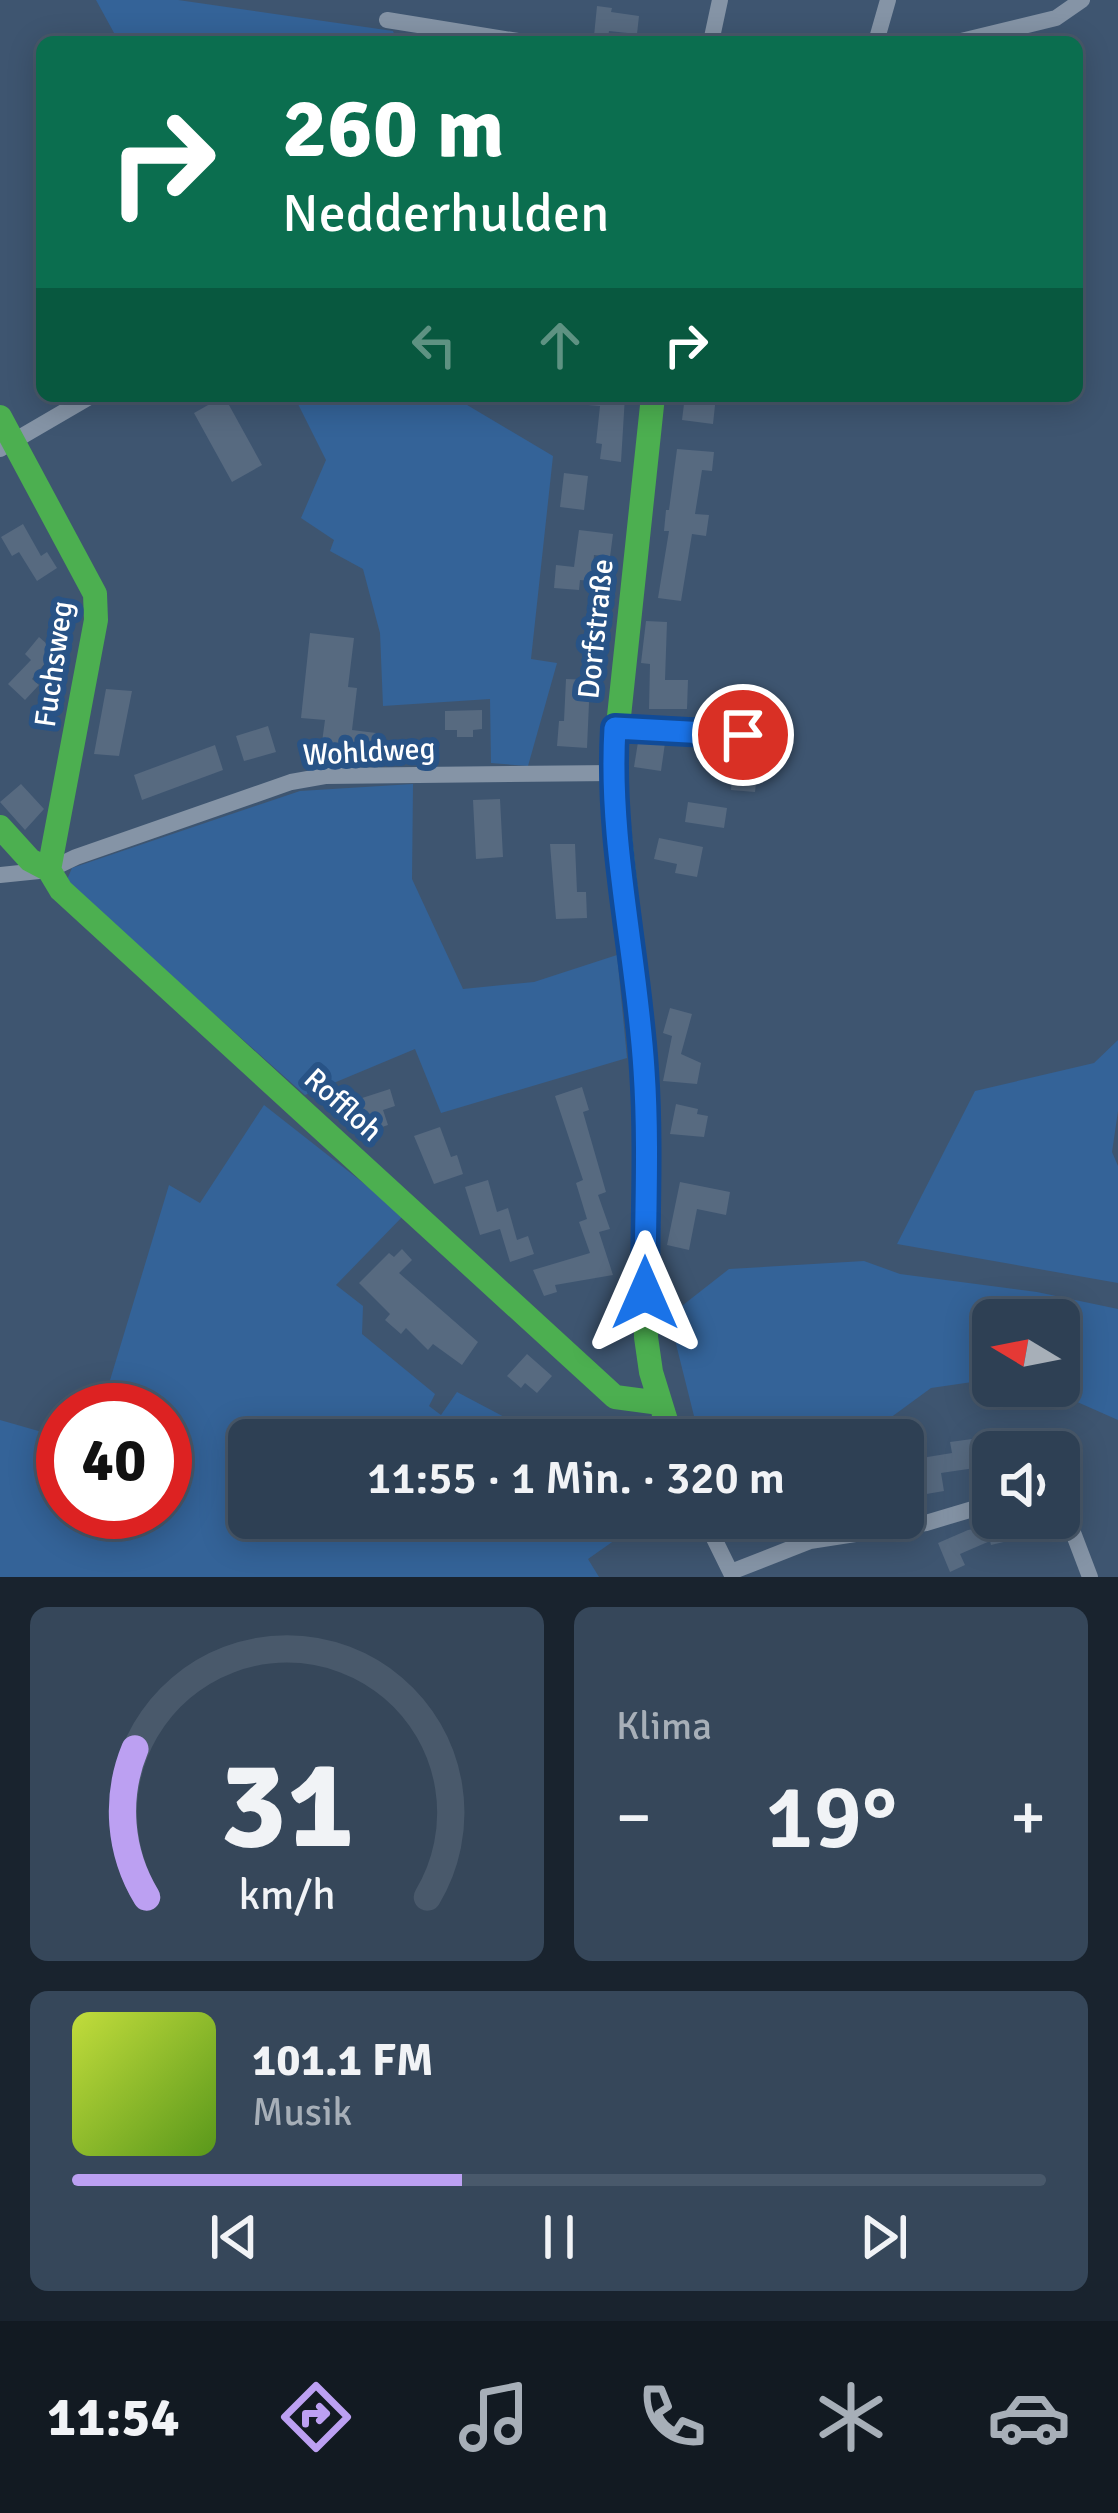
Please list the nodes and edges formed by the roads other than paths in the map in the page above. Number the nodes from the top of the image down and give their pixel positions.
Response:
1 (720, 0) edge
2 (888, 0) edge
3 (1082, 0) edge
4 (387, 20) dead end
5 (487, 36) edge
6 (712, 36) edge
7 (878, 36) edge
8 (982, 36) edge
9 (80, 402) edge
10 (652, 402) edge
11 (0, 417) edge
12 (6, 444) edge
13 (615, 728) junction
14 (743, 735) dead end
15 (613, 773) junction
16 (0, 827) edge
17 (50, 870) junction
18 (0, 875) edge
19 (660, 1403) junction
20 (665, 1419) edge
21 (972, 1509) edge
22 (714, 1539) edge
23 (1076, 1539) edge
24 (732, 1575) edge
25 (1090, 1577) edge

1 - 6 street
2 - 7 street
3 - 8 street
4 - 5 street
9 - 12 street
10 - 13 street, Dorfstraße
11 - 12 street, Fuchsweg
12 - 17 street, Fuchsweg
13 - 14 street
13 - 15 street, Dorfstraße
15 - 17 street, Wohldweg
15 - 19 street, Dorfstraße
16 - 17 street, Roffloh
17 - 18 street, Wohldweg
17 - 19 street, Roffloh
19 - 20 street, Dorfstraße
21 - 24 street
22 - 24 street
23 - 25 street

